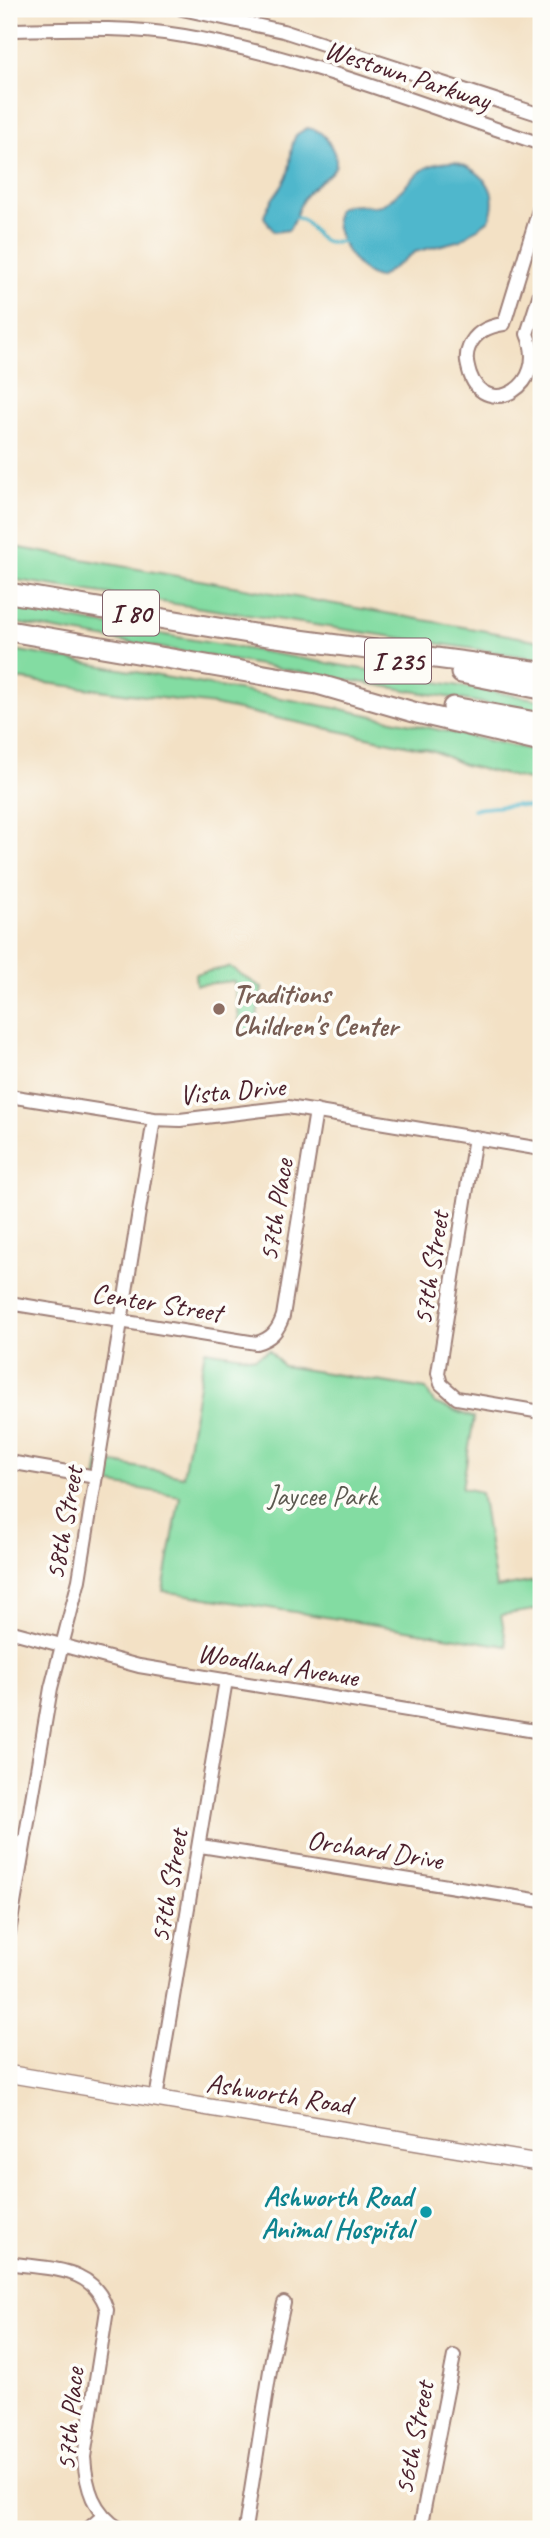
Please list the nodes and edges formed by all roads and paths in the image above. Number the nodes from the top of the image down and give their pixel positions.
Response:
1 (182, 9) edge
2 (9, 30) edge
3 (541, 115) edge
4 (541, 144) edge
5 (541, 203) edge
6 (541, 290) edge
7 (504, 324) junction
8 (527, 334) junction
9 (9, 593) edge
10 (9, 631) edge
11 (254, 634) junction
12 (541, 672) edge
13 (317, 684) junction
14 (541, 688) edge
15 (541, 723) edge
16 (541, 742) edge
17 (9, 1096) edge
18 (317, 1111) junction
19 (154, 1119) junction
20 (475, 1137) junction
21 (541, 1149) edge
22 (9, 1303) edge
23 (283, 1316) joint
24 (122, 1321) junction
25 (541, 1412) edge
26 (9, 1462) edge
27 (96, 1476) junction
28 (9, 1631) edge
29 (64, 1646) junction
30 (226, 1680) junction
31 (541, 1732) edge
32 (9, 1842) edge
33 (24, 1844) junction
34 (201, 1846) junction
35 (541, 1901) edge
36 (9, 1933) edge
37 (9, 2074) edge
38 (156, 2099) junction
39 (541, 2164) edge
40 (9, 2263) edge
41 (285, 2303) dead end
42 (454, 2356) dead end
43 (103, 2516) junction
44 (89, 2529) edge
45 (121, 2529) edge
46 (245, 2529) edge
47 (420, 2529) edge

1 - 3 street, Westown Parkway
2 - 4 street, Westown Parkway
5 - 7 street
6 - 8 street
7 - 8 street
7 - 8 street
9 - 11 highway, I 80
10 - 13 highway, I 80
11 - 12 highway, I 80
11 - 14 highway, I 235
13 - 15 highway, I 235
13 - 16 highway, I 80
17 - 19 street, Vista Drive
18 - 19 street, Vista Drive
18 - 20 street, Vista Drive
18 - 23 street, 57th Place
19 - 24 street, 58th Street
20 - 21 street, Vista Drive
20 - 25 street, 57th Street
22 - 24 street, Center Street
23 - 24 street, Center Street
24 - 27 street, 58th Street
26 - 27 street
27 - 29 street, 58th Street
28 - 29 street, Woodland Avenue
29 - 30 street, Woodland Avenue
29 - 33 street, 58th Street
30 - 31 street, Woodland Avenue
30 - 34 street, 57th Street
32 - 33 street
33 - 36 street, 58th Street
34 - 35 street, Orchard Drive
34 - 38 street, 57th Street
37 - 38 main road, Ashworth Road
38 - 39 main road, Ashworth Road
40 - 43 street, 57th Place
41 - 46 street
42 - 47 street, 56th Street
43 - 44 street
43 - 45 street

